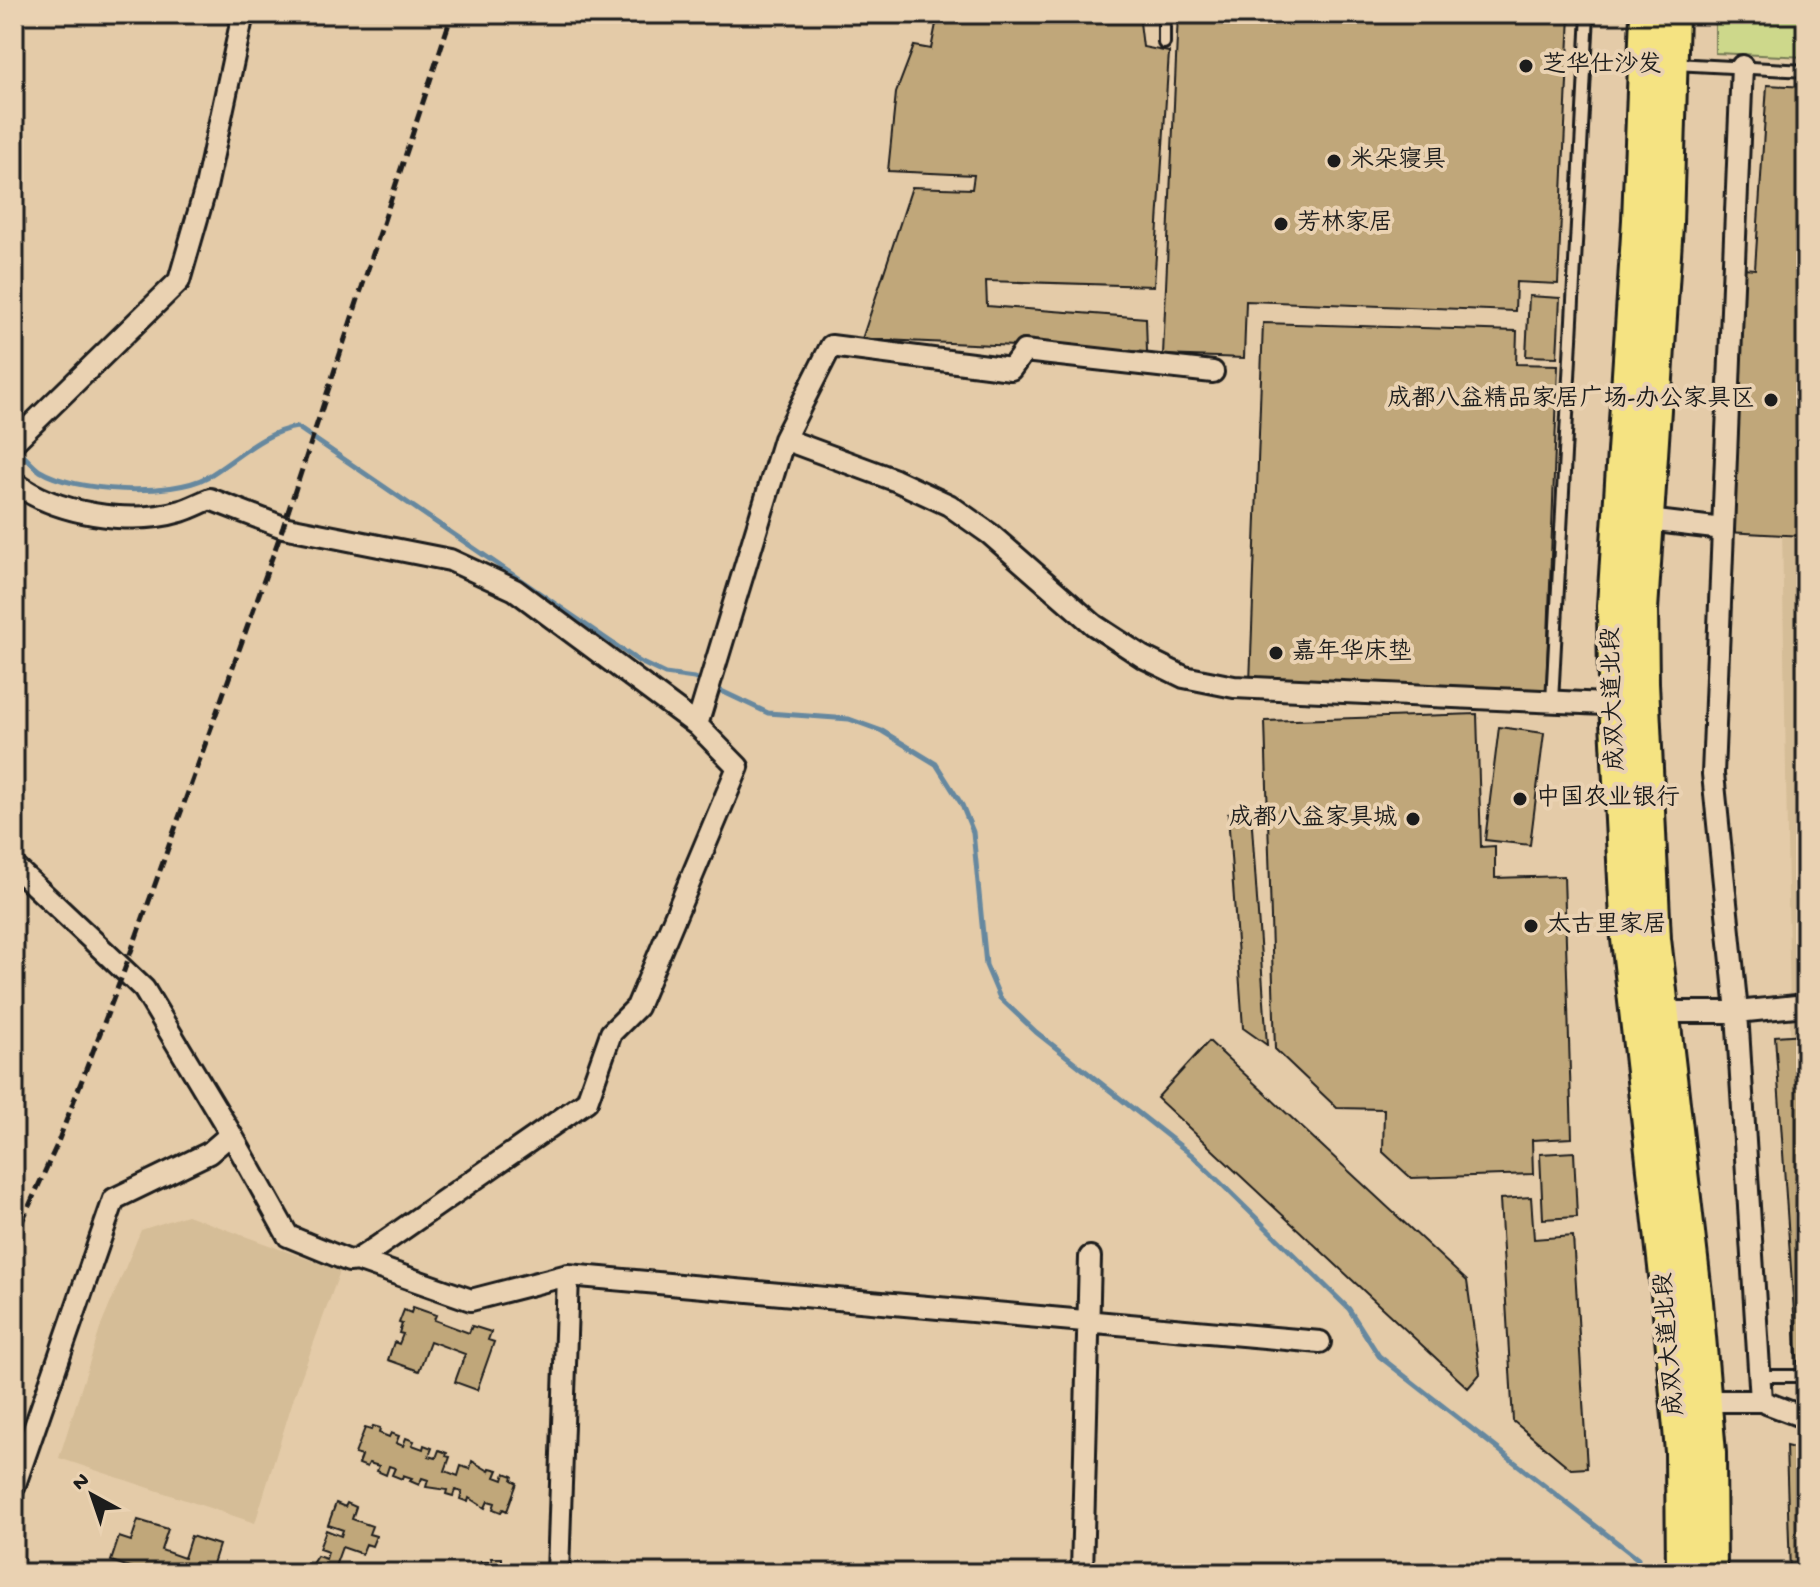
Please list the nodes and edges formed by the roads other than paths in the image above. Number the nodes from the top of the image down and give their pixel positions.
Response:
1 (243, 14) edge
2 (1164, 14) edge
3 (1588, 14) edge
4 (1646, 14) edge
5 (1673, 14) edge
6 (1164, 43) dead end
7 (1672, 64) junction
8 (1742, 66) junction
9 (1806, 71) edge
10 (1213, 372) dead end
11 (784, 439) junction
12 (14, 442) edge
13 (14, 482) edge
14 (1648, 520) junction
15 (1723, 529) junction
16 (1552, 702) junction
17 (1629, 705) junction
18 (697, 725) junction
19 (14, 866) edge
20 (1806, 1005) edge
21 (1663, 1012) junction
22 (1737, 1012) junction
23 (231, 1134) junction
24 (1090, 1257) dead end
25 (357, 1260) junction
26 (568, 1275) junction
27 (1089, 1322) junction
28 (1320, 1342) dead end
29 (1759, 1376) junction
30 (1806, 1376) edge
31 (1705, 1401) junction
32 (1761, 1401) junction
33 (1806, 1418) edge
34 (14, 1487) edge
35 (558, 1573) edge
36 (1082, 1573) edge
37 (1682, 1573) edge
38 (1711, 1573) edge

1 - 12 street
2 - 6 lane
3 - 16 lane
4 - 17 main road, 成双大道北段
5 - 7 main road, 成双大道北段
7 - 8 lane
7 - 14 main road, 成双大道北段
8 - 9 lane
8 - 15 street
10 - 11 street
11 - 16 street
11 - 18 street
13 - 18 street
14 - 15 street
14 - 17 main road, 成双大道北段
15 - 22 street
16 - 17 street
17 - 21 main road, 成双大道北段
17 - 37 main road, 成双大道北段
18 - 25 street
19 - 23 street
20 - 22 street
21 - 22 street
21 - 31 main road, 成双大道北段
22 - 29 street
23 - 25 street
23 - 34 street
24 - 27 street
25 - 26 street
26 - 27 street
26 - 35 street
27 - 28 street
27 - 36 street
29 - 30 lane
29 - 32 street
31 - 32 street
31 - 38 main road, 成双大道北段
32 - 33 street

